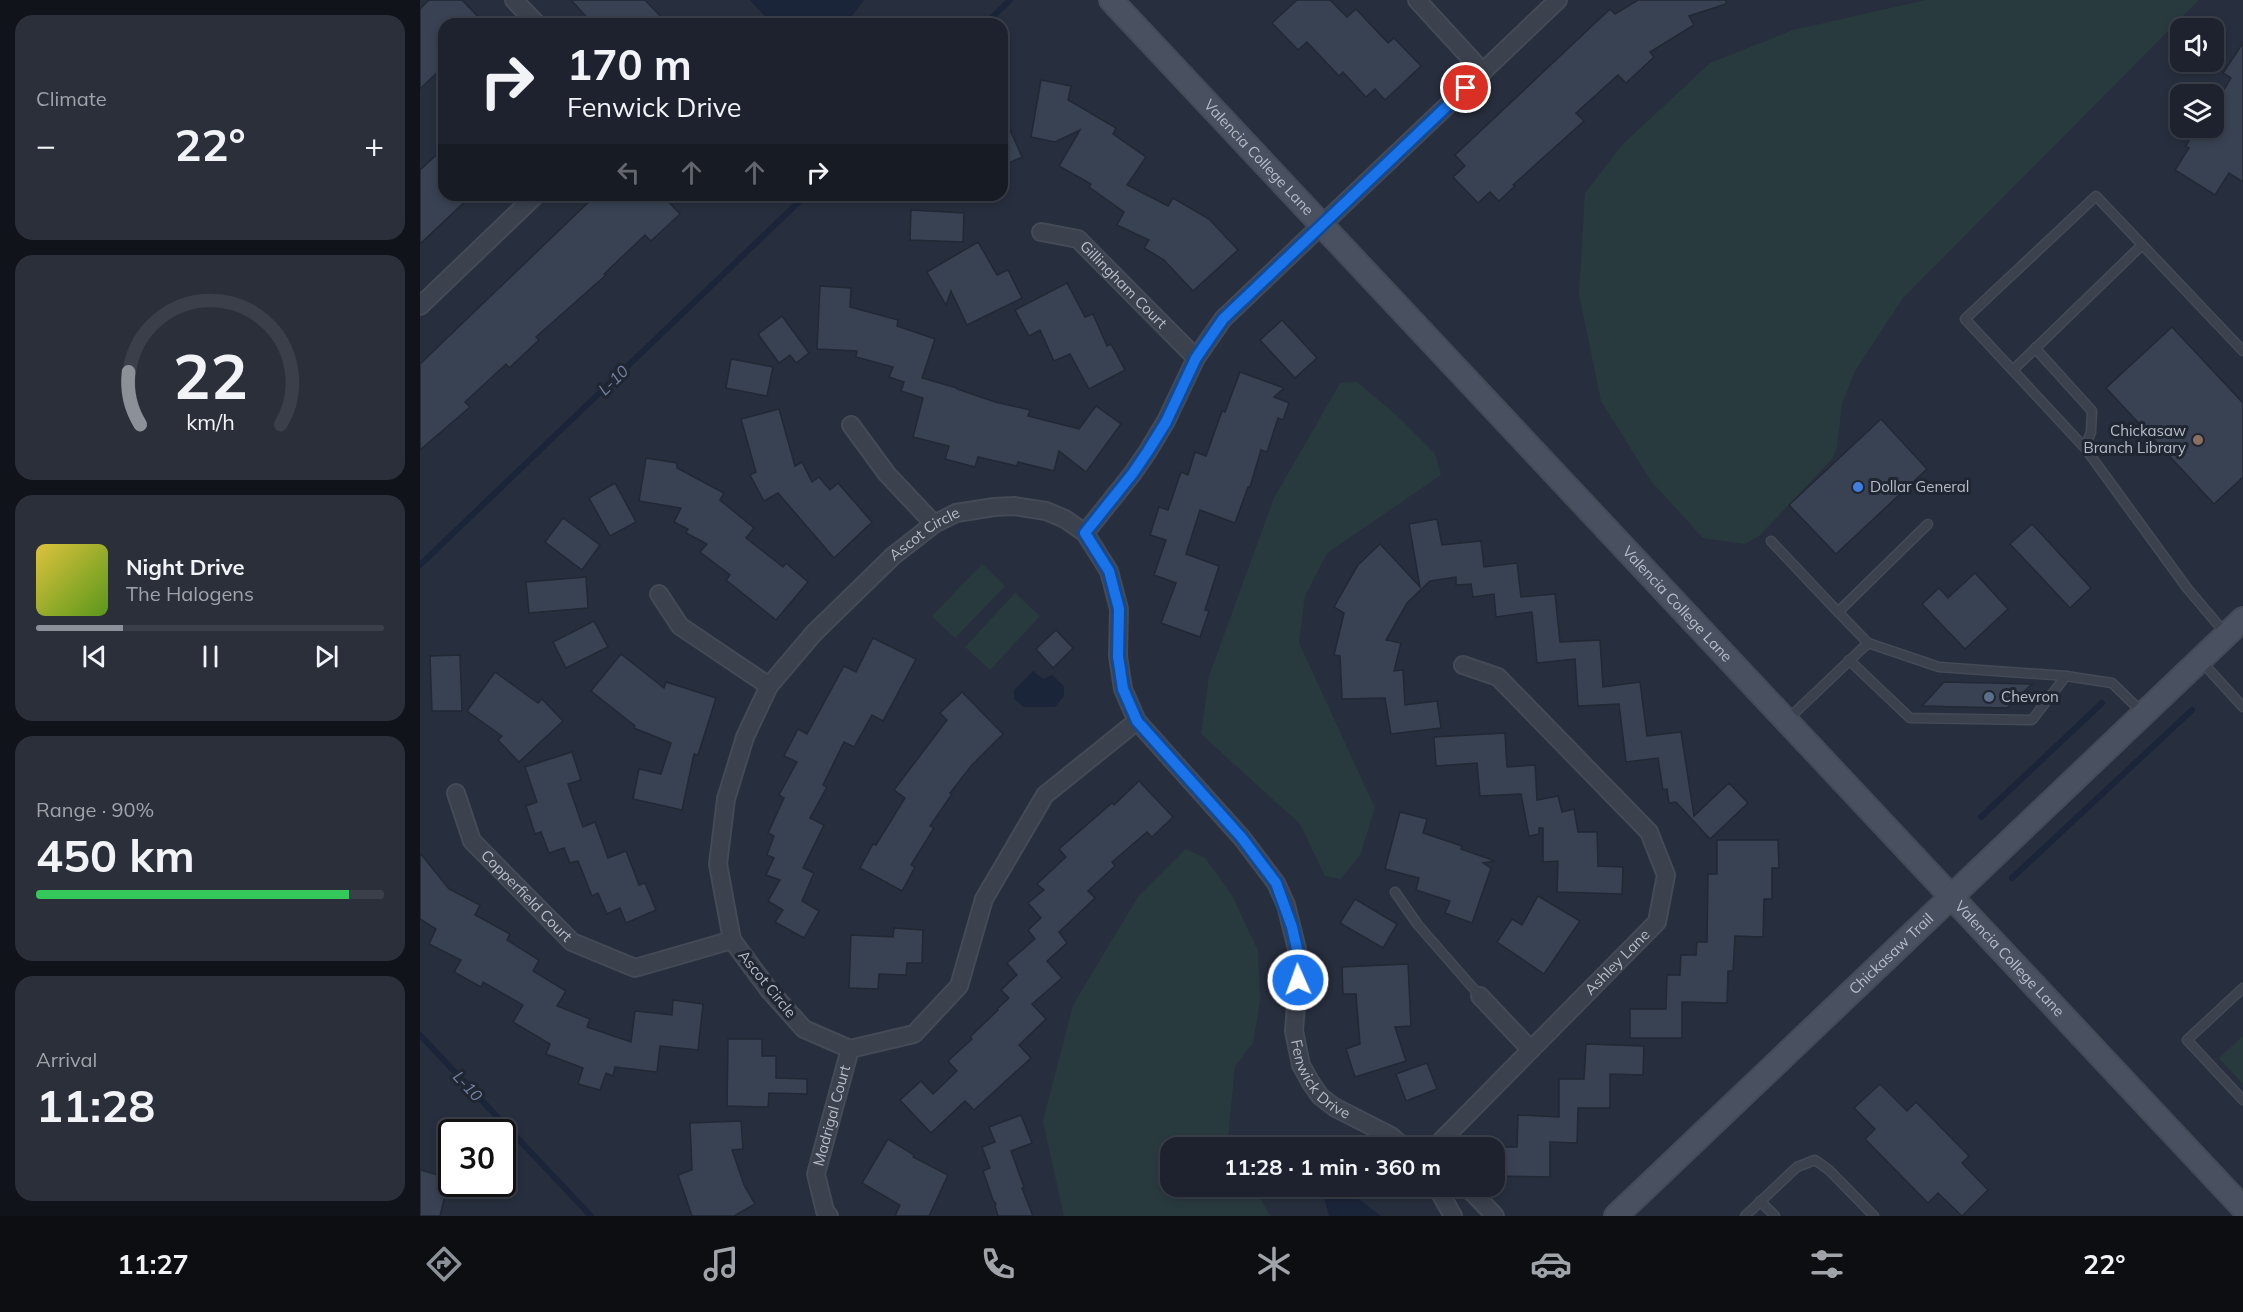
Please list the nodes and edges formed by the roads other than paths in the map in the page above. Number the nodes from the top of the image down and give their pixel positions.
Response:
1 (514, 0) edge
2 (1112, 0) edge
3 (1418, 0) edge
4 (1558, 0) edge
5 (531, 18) edge
6 (1483, 72) junction
7 (530, 201) edge
8 (1322, 225) junction
9 (1041, 232) dead end
10 (2142, 245) junction
11 (420, 306) edge
12 (2035, 348) junction
13 (2243, 351) edge
14 (1196, 358) junction
15 (2013, 370) junction
16 (850, 424) dead end
17 (2085, 448) junction
18 (934, 524) junction
19 (1928, 524) dead end
20 (1085, 533) junction
21 (1771, 541) dead end
22 (659, 594) dead end
23 (1838, 612) junction
24 (2243, 619) edge
25 (2226, 635) junction
26 (1868, 643) junction
27 (1849, 660) junction
28 (2200, 660) junction
29 (1463, 665) dead end
30 (2066, 676) junction
31 (770, 686) junction
32 (2243, 707) edge
33 (2143, 714) junction
34 (1786, 720) junction
35 (1137, 721) junction
36 (456, 793) dead end
37 (1395, 892) dead end
38 (1952, 895) junction
39 (732, 940) junction
40 (2243, 988) edge
41 (1480, 996) joint
42 (850, 1050) junction
43 (1531, 1050) junction
44 (2243, 1100) edge
45 (1392, 1137) edge
46 (1445, 1137) edge
47 (1442, 1197) edge
48 (1477, 1197) edge
49 (1760, 1201) junction
50 (2243, 1208) edge
51 (829, 1216) edge
52 (1453, 1216) edge
53 (1495, 1216) edge
54 (1616, 1216) edge
55 (1745, 1216) edge
56 (1775, 1216) edge
57 (1874, 1216) edge

1 - 5 street
2 - 8 street, Valencia College Lane
3 - 6 street
4 - 6 street
6 - 8 street
7 - 11 street
8 - 14 street
8 - 34 street, Valencia College Lane
9 - 14 street, Gillingham Court
10 - 12 lane
10 - 13 lane
10 - 15 lane
12 - 15 lane
12 - 17 lane
14 - 20 street
15 - 17 lane
16 - 18 street
17 - 25 lane
18 - 20 street, Ascot Circle
18 - 31 street, Ascot Circle
19 - 23 lane
20 - 35 street, Fenwick Drive
21 - 23 lane
22 - 31 street
23 - 26 lane
24 - 25 street, Chickasaw Trail
25 - 28 street, Chickasaw Trail
26 - 27 lane
26 - 30 lane
27 - 30 lane
27 - 34 lane
28 - 32 lane
28 - 33 street, Chickasaw Trail
29 - 43 street, Ashley Lane
30 - 33 lane
31 - 39 street, Ascot Circle
33 - 38 street, Chickasaw Trail
34 - 38 street, Valencia College Lane
35 - 42 street
35 - 45 street, Fenwick Drive
36 - 39 street, Copperfield Court
37 - 41 lane
38 - 50 street, Valencia College Lane
38 - 54 street, Chickasaw Trail
39 - 42 street, Ascot Circle
40 - 44 lane
41 - 43 street
42 - 51 street, Madrigal Court
43 - 46 street, Ashley Lane
47 - 52 street
48 - 53 street
49 - 55 lane
49 - 56 lane
49 - 57 lane

